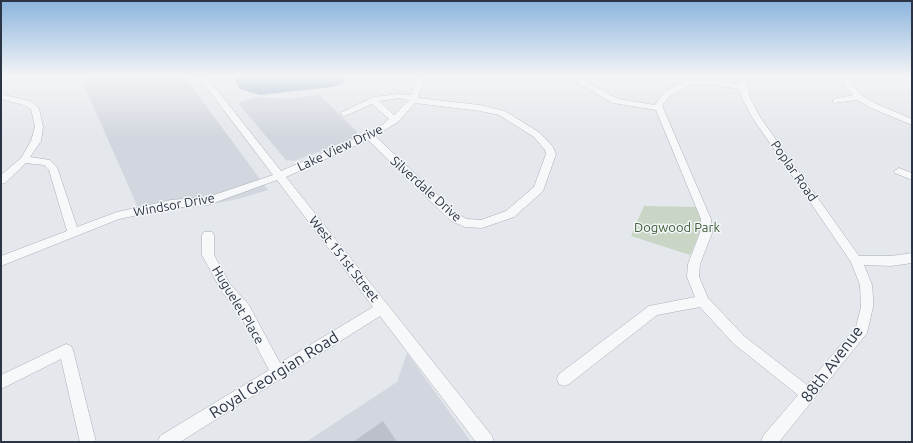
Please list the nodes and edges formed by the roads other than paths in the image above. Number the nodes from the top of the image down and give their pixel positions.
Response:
1 (4, 97) edge
2 (218, 97) edge
3 (396, 97) edge
4 (402, 97) edge
5 (608, 97) edge
6 (664, 97) edge
7 (748, 97) edge
8 (858, 97) joint
9 (414, 99) junction
10 (374, 101) junction
11 (836, 101) dead end
12 (659, 108) junction
13 (344, 113) dead end
14 (395, 120) junction
15 (912, 122) edge
16 (369, 136) junction
17 (24, 160) junction
18 (899, 171) dead end
19 (279, 176) junction
20 (912, 177) edge
21 (1, 181) edge
22 (73, 232) junction
23 (208, 235) dead end
24 (912, 258) edge
25 (856, 260) junction
26 (1, 261) edge
27 (703, 301) junction
28 (382, 308) junction
29 (278, 373) junction
30 (564, 379) dead end
31 (1, 382) edge
32 (809, 395) junction
33 (88, 442) edge
34 (166, 442) edge
35 (486, 442) edge
36 (769, 442) edge

1 - 17 street
2 - 19 street, West 151st Street
3 - 10 street, Silverdale Drive
4 - 9 street, Silverdale Drive
5 - 12 street
6 - 12 street
7 - 25 street, Poplar Road
8 - 11 street
8 - 15 street
9 - 14 street, Lake View Drive
9 - 16 street, Silverdale Drive
10 - 13 street, Silverdale Drive
10 - 14 street
12 - 27 street
14 - 16 street, Lake View Drive
16 - 19 street, Lake View Drive
17 - 21 street
17 - 22 street
18 - 20 street
19 - 22 street, Windsor Drive
19 - 28 street, West 151st Street
22 - 26 street, Windsor Drive
23 - 29 street, Huguelet Place
24 - 25 street
25 - 32 street, 88th Avenue
27 - 30 street
27 - 32 street
28 - 29 street, Royal Georgian Road
28 - 35 street, West 151st Street
29 - 34 street, Royal Georgian Road
31 - 33 street
32 - 36 street, 88th Avenue

